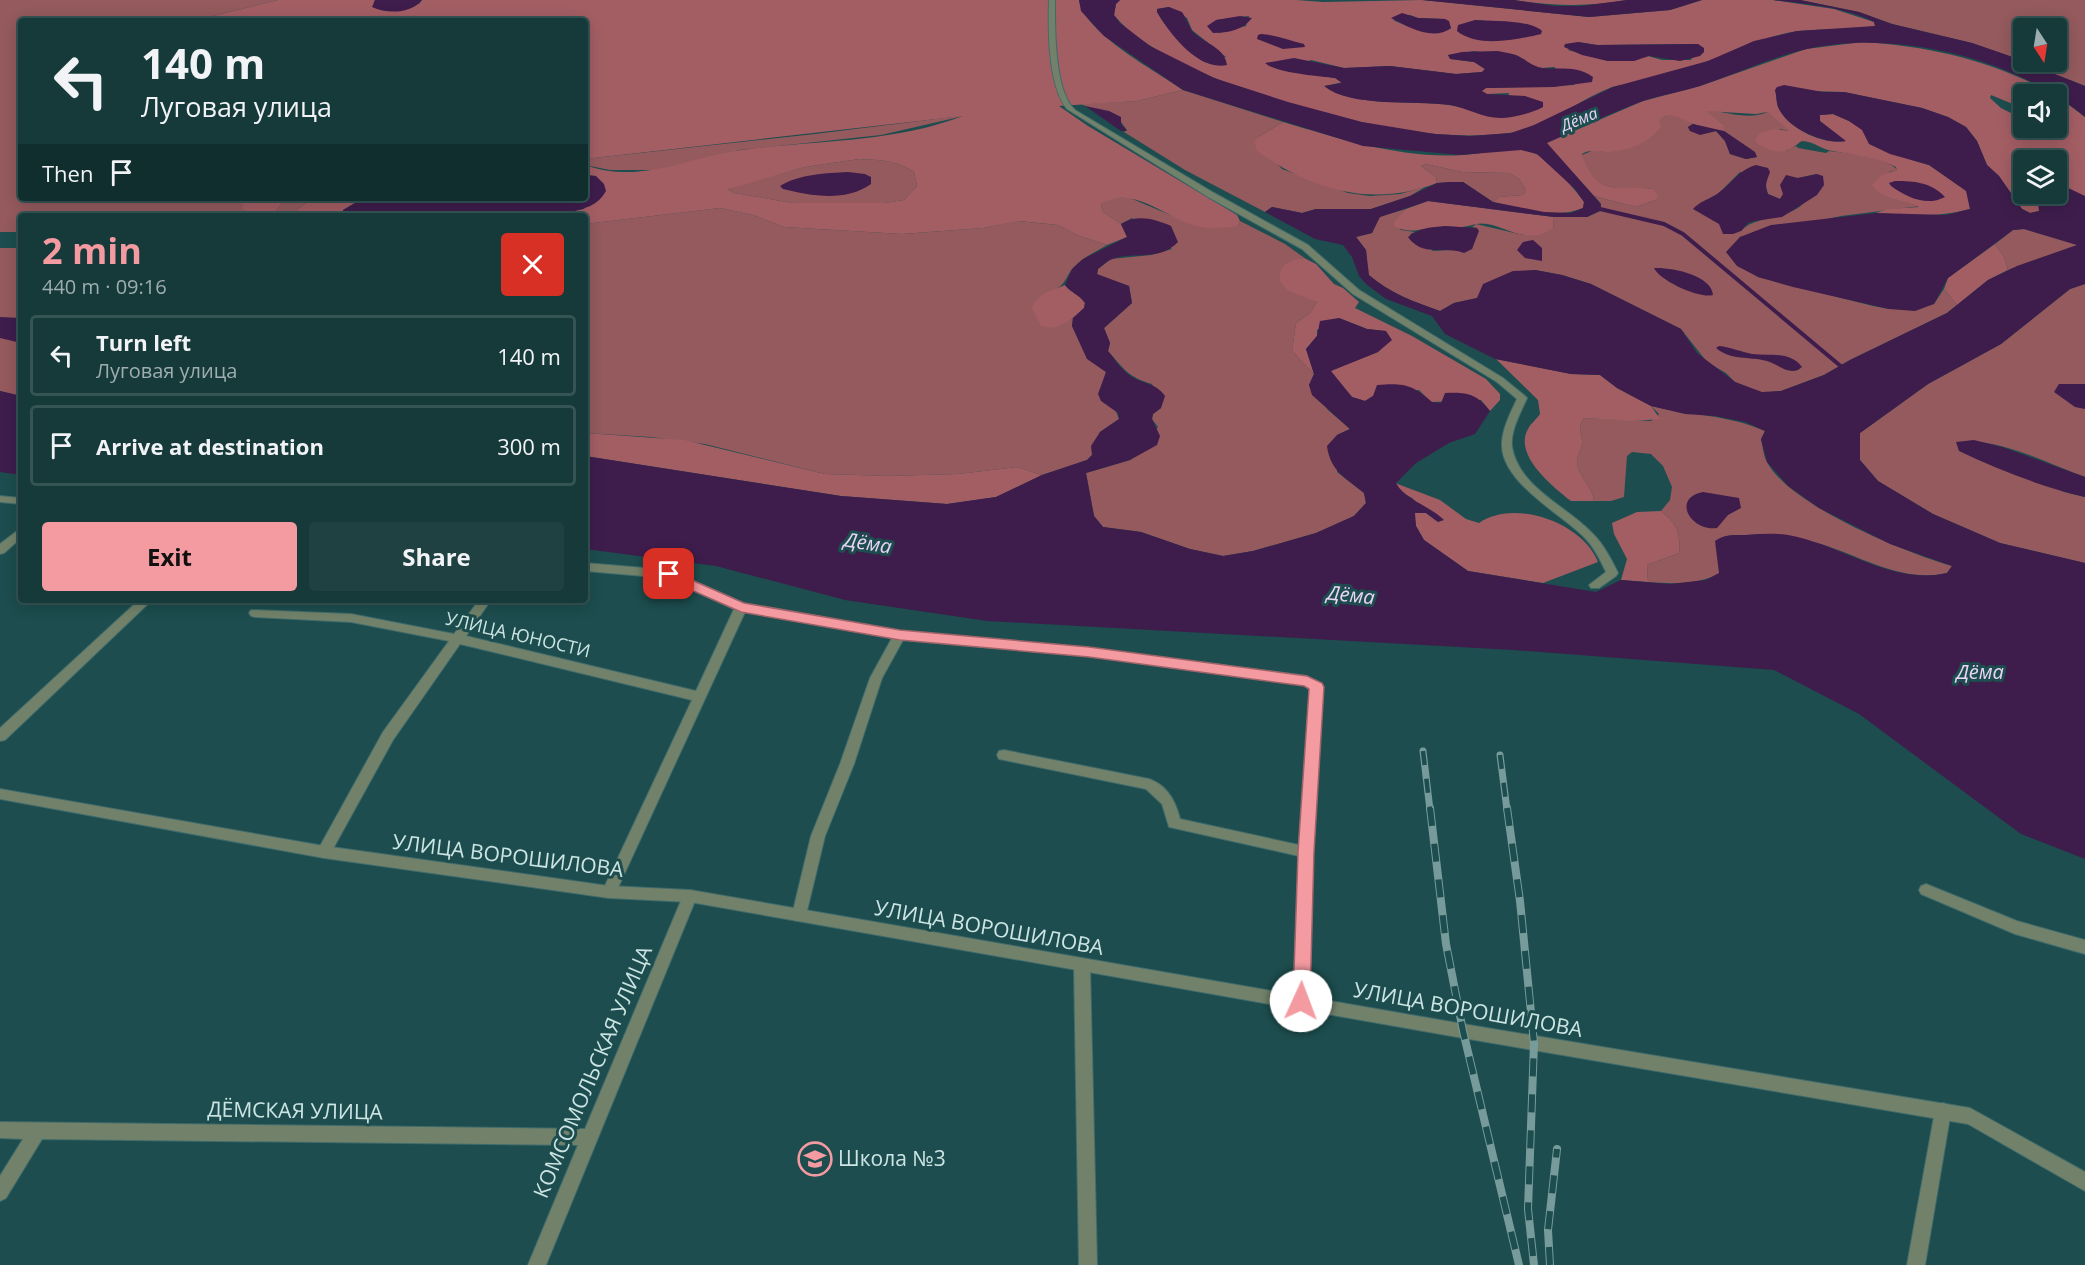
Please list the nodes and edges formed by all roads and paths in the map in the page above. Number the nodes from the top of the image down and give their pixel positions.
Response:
1 (1052, 0) edge
2 (0, 499) edge
3 (18, 501) edge
4 (18, 534) edge
5 (0, 549) edge
6 (588, 567) edge
7 (1596, 585) dead end
8 (143, 603) edge
9 (483, 603) edge
10 (741, 607) junction
11 (255, 613) dead end
12 (900, 635) junction
13 (459, 639) junction
14 (700, 697) junction
15 (0, 736) edge
16 (1004, 755) dead end
17 (0, 794) edge
18 (324, 852) junction
19 (1306, 852) junction
20 (1926, 890) dead end
21 (609, 892) junction
22 (690, 896) junction
23 (799, 915) junction
24 (2085, 947) edge
25 (1082, 966) junction
26 (1301, 1001) junction
27 (1943, 1111) junction
28 (0, 1130) edge
29 (37, 1131) junction
30 (590, 1137) junction
31 (2085, 1182) edge
32 (0, 1192) edge
33 (537, 1265) edge
34 (1088, 1265) edge
35 (1916, 1265) edge

1 - 7 street
2 - 3 street
4 - 5 street
6 - 10 street
8 - 15 street
9 - 13 street
10 - 12 street
10 - 14 street
11 - 13 street, УЛИЦА ЮНОСТИ
12 - 19 street
12 - 23 street
13 - 14 street, УЛИЦА ЮНОСТИ
13 - 18 street
14 - 21 street
16 - 19 street
17 - 18 street, УЛИЦА ВОРОШИЛОВА
18 - 21 street, УЛИЦА ВОРОШИЛОВА
19 - 26 street
20 - 24 street
21 - 22 street, УЛИЦА ВОРОШИЛОВА
22 - 23 street, УЛИЦА ВОРОШИЛОВА
22 - 30 street, КОМСОМОЛЬСКАЯ УЛИЦА
23 - 25 street, УЛИЦА ВОРОШИЛОВА
25 - 26 street, УЛИЦА ВОРОШИЛОВА
25 - 34 street
26 - 27 street, УЛИЦА ВОРОШИЛОВА
27 - 31 street, УЛИЦА ВОРОШИЛОВА
27 - 35 street
28 - 29 street, ДЁМСКАЯ УЛИЦА
29 - 30 street, ДЁМСКАЯ УЛИЦА
29 - 32 street
30 - 33 street, КОМСОМОЛЬСКАЯ УЛИЦА

